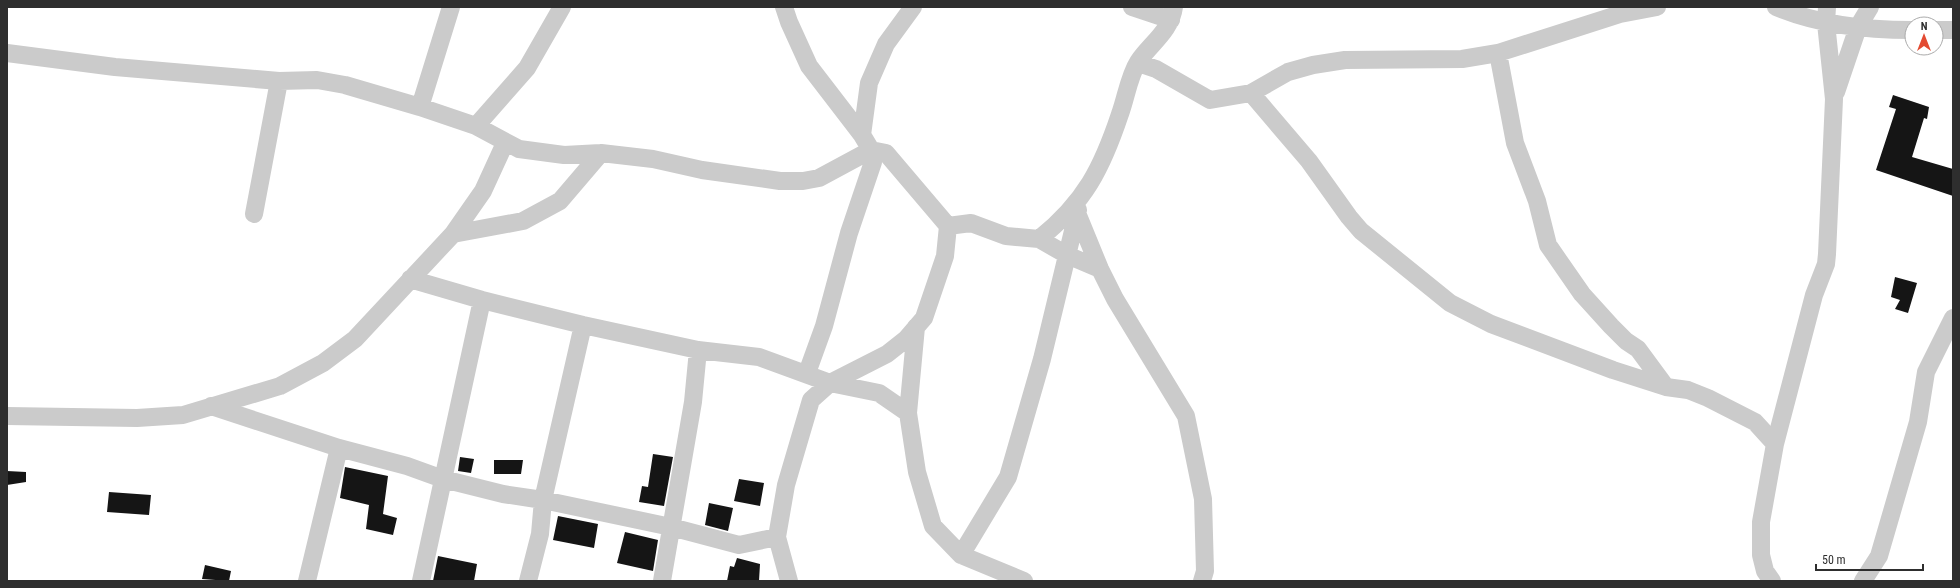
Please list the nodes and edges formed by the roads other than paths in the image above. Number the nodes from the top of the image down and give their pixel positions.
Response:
1 (451, 7) edge
2 (562, 7) edge
3 (784, 7) edge
4 (1132, 7) edge
5 (1657, 7) edge
6 (1776, 7) edge
7 (1870, 7) edge
8 (913, 8) edge
9 (1173, 14) edge
10 (1827, 15) edge
11 (1858, 26) junction
12 (1904, 30) edge
13 (7, 53) edge
14 (1498, 53) junction
15 (1138, 62) junction
16 (279, 81) junction
17 (1251, 93) junction
18 (1834, 99) junction
19 (420, 107) junction
20 (476, 126) junction
21 (505, 143) junction
22 (866, 143) junction
23 (601, 153) junction
24 (1083, 196) junction
25 (1077, 213) junction
26 (254, 214) dead end
27 (948, 226) junction
28 (453, 234) junction
29 (1039, 239) junction
30 (1067, 255) junction
31 (1100, 269) junction
32 (410, 279) junction
33 (482, 300) junction
34 (1953, 318) edge
35 (584, 325) junction
36 (916, 327) junction
37 (698, 350) junction
38 (807, 373) junction
39 (830, 383) junction
40 (1666, 387) junction
41 (211, 406) junction
42 (908, 413) junction
43 (7, 416) edge
44 (1775, 444) junction
45 (339, 448) junction
46 (443, 479) junction
47 (543, 500) junction
48 (671, 527) junction
49 (777, 536) junction
50 (961, 555) junction
51 (307, 581) edge
52 (421, 581) edge
53 (528, 581) edge
54 (662, 581) edge
55 (789, 581) edge
56 (1024, 581) edge
57 (1202, 581) edge
58 (1772, 581) edge
59 (1863, 581) edge

1 - 19 street
2 - 20 street
3 - 22 street
4 - 9 street
5 - 14 street
6 - 10 street
7 - 11 street
8 - 22 street
9 - 15 street
10 - 11 street
10 - 18 street
11 - 12 street
11 - 18 street
13 - 16 street
14 - 17 street
14 - 40 street
15 - 17 street
15 - 24 street
16 - 19 street
16 - 26 street
17 - 40 street
18 - 44 street
19 - 20 street
20 - 21 street
21 - 23 street
21 - 28 street
22 - 23 street
22 - 27 street
22 - 38 street
23 - 28 street
24 - 25 street
24 - 29 street
25 - 30 street
25 - 31 street
27 - 29 street
27 - 36 street
28 - 32 street
29 - 30 street
30 - 31 street
30 - 50 street
31 - 57 street
32 - 33 street
32 - 41 street
33 - 35 street
33 - 46 street
34 - 59 street
35 - 37 street
35 - 47 street
36 - 39 street
36 - 42 street
37 - 38 street
37 - 48 street
38 - 39 street
39 - 42 street
39 - 49 street
40 - 44 street
41 - 43 street
41 - 45 street
42 - 50 street
44 - 58 street
45 - 46 street
45 - 51 street
46 - 47 street
46 - 52 street
47 - 48 street
47 - 53 street
48 - 49 street
48 - 54 street
49 - 55 street
50 - 56 street

